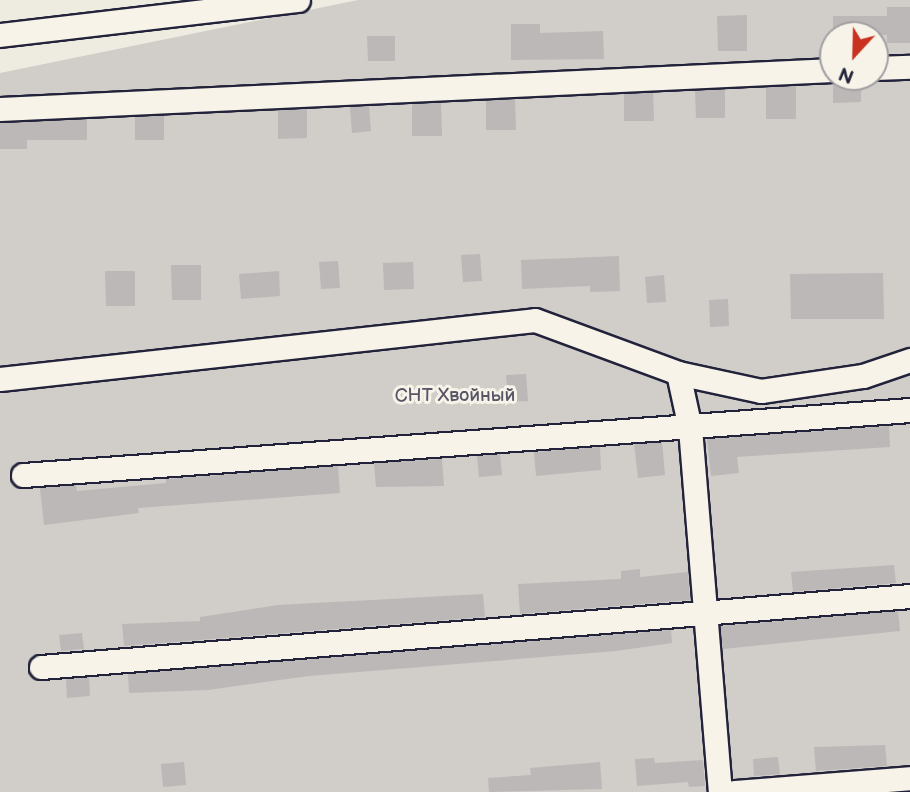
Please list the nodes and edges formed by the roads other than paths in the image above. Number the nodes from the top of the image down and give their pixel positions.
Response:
1 (298, 0) edge
2 (168, 8) edge
3 (0, 34) edge
4 (910, 67) edge
5 (889, 68) edge
6 (819, 71) edge
7 (0, 109) edge
8 (910, 360) edge
9 (678, 373) junction
10 (0, 379) edge
11 (910, 411) edge
12 (691, 428) junction
13 (23, 475) dead end
14 (910, 596) edge
15 (707, 610) junction
16 (41, 667) dead end
17 (910, 778) edge
18 (720, 792) edge
19 (734, 792) edge

1 - 2 street
2 - 3 street
4 - 5 street
6 - 7 street
8 - 9 street
9 - 10 street
9 - 12 street
11 - 12 street
12 - 13 street
12 - 15 street
14 - 15 street
15 - 16 street
15 - 18 street
17 - 19 street

